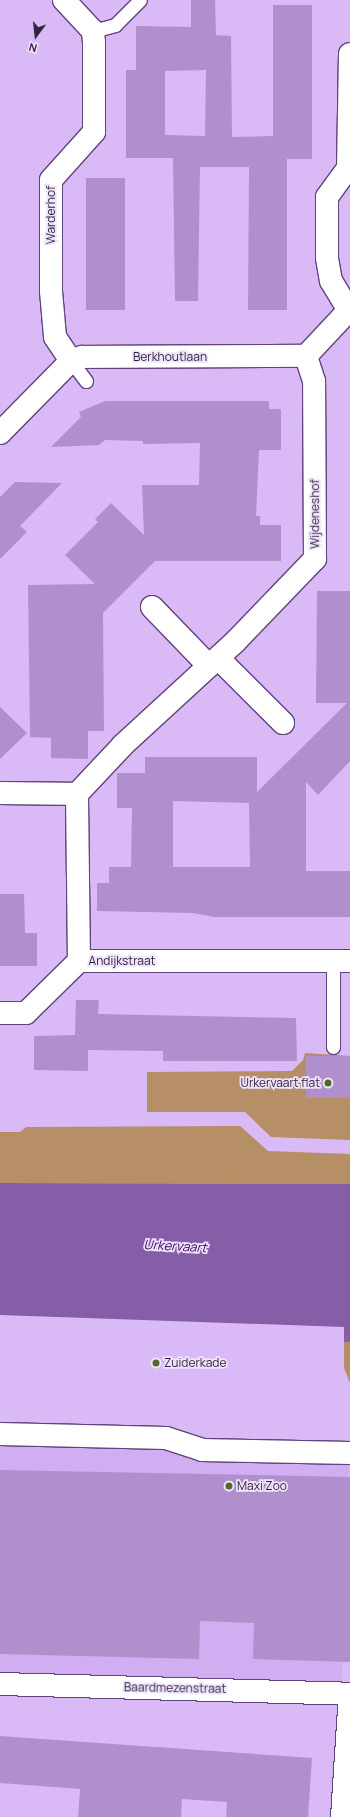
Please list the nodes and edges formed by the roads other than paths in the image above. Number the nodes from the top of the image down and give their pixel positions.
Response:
1 (64, 0) edge
2 (140, 0) edge
3 (93, 31) junction
4 (350, 54) edge
5 (349, 309) edge
6 (306, 356) junction
7 (71, 361) junction
8 (86, 381) dead end
9 (0, 433) edge
10 (152, 607) dead end
11 (214, 662) junction
12 (283, 723) dead end
13 (0, 793) edge
14 (77, 794) junction
15 (79, 961) junction
16 (341, 961) edge
17 (0, 1012) edge
18 (333, 1047) dead end
19 (0, 1434) edge
20 (350, 1453) edge
21 (0, 1684) edge
22 (350, 1694) edge
23 (342, 1817) edge

1 - 3 street
2 - 3 lane
3 - 7 street, Warderhof
4 - 5 street
5 - 6 street
6 - 7 street, Berkhoutlaan
6 - 11 street, Wijdeneshof
7 - 8 lane
7 - 9 street
10 - 11 street
11 - 12 street
11 - 14 street
13 - 14 street
14 - 15 street, Andijkstraat
15 - 16 street, Andijkstraat
15 - 17 street
16 - 18 lane, Andijkstraat
19 - 20 street
21 - 22 street, Baardmezenstraat
22 - 23 street

